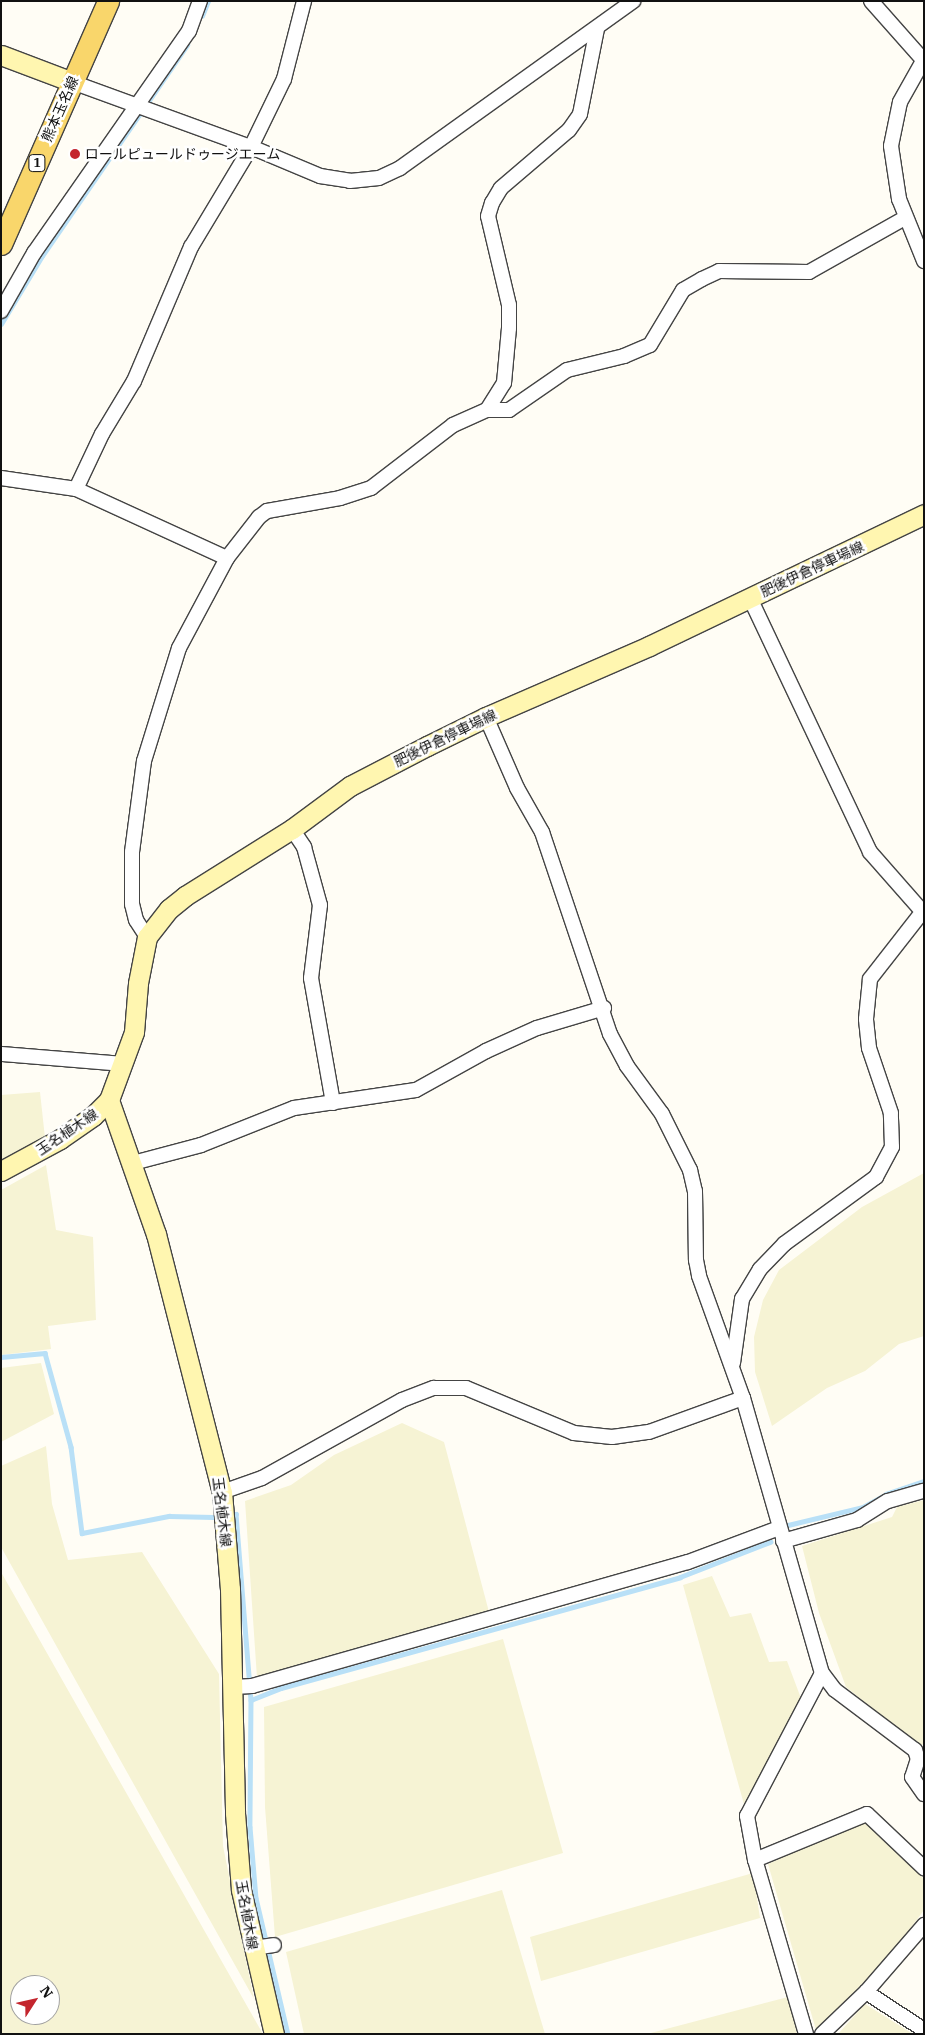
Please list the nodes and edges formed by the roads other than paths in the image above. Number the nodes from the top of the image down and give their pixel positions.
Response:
1 (108, 1) edge
2 (200, 1) edge
3 (304, 1) edge
4 (633, 1) edge
5 (871, 1) edge
6 (597, 29) junction
7 (1, 55) edge
8 (923, 61) edge
9 (72, 82) junction
10 (147, 109) junction
11 (251, 147) junction
12 (904, 218) junction
13 (1, 244) edge
14 (924, 261) edge
15 (1, 311) edge
16 (487, 410) junction
17 (1, 478) edge
18 (76, 489) junction
19 (924, 514) edge
20 (227, 558) junction
21 (750, 598) junction
22 (486, 717) junction
23 (292, 828) junction
24 (923, 910) edge
25 (148, 937) junction
26 (604, 1008) junction
27 (1, 1054) edge
28 (123, 1064) junction
29 (109, 1100) junction
30 (333, 1103) junction
31 (133, 1164) junction
32 (1, 1171) edge
33 (732, 1365) junction
34 (743, 1398) junction
35 (924, 1491) edge
36 (222, 1492) junction
37 (781, 1534) junction
38 (822, 1673) junction
39 (243, 1686) junction
40 (924, 1794) edge
41 (755, 1860) junction
42 (924, 1868) edge
43 (924, 1926) edge
44 (866, 1992) junction
45 (924, 2030) edge
46 (274, 2034) edge
47 (806, 2034) edge
48 (822, 2034) edge

1 - 9 main road, 熊本玉名線 / 1
2 - 10 street
3 - 11 street
4 - 6 street
5 - 8 street
6 - 11 street
6 - 16 street
7 - 9 main road
8 - 12 street
9 - 10 street
9 - 13 main road, 熊本玉名線 / 1
10 - 11 street
10 - 15 street
11 - 18 street
12 - 14 street
12 - 16 street
16 - 20 street
17 - 18 street
18 - 20 street
19 - 21 main road, 肥後伊倉停車場線
20 - 25 street
21 - 22 main road, 肥後伊倉停車場線
21 - 24 street
22 - 23 main road, 肥後伊倉停車場線
22 - 26 street
23 - 25 main road, 肥後伊倉停車場線
23 - 30 street
24 - 33 street
25 - 28 main road, 肥後伊倉停車場線
26 - 30 street
26 - 33 street
27 - 28 street
28 - 29 main road, 肥後伊倉停車場線
29 - 31 main road, 玉名植木線
29 - 32 main road, 玉名植木線
30 - 31 street
31 - 36 main road, 玉名植木線
33 - 34 street
34 - 36 street
34 - 37 street
35 - 37 street
36 - 39 main road, 玉名植木線
37 - 38 street
37 - 39 street
38 - 40 street
38 - 41 street
39 - 46 main road, 玉名植木線
41 - 42 street
41 - 47 street
43 - 44 street
44 - 45 street
44 - 48 street

